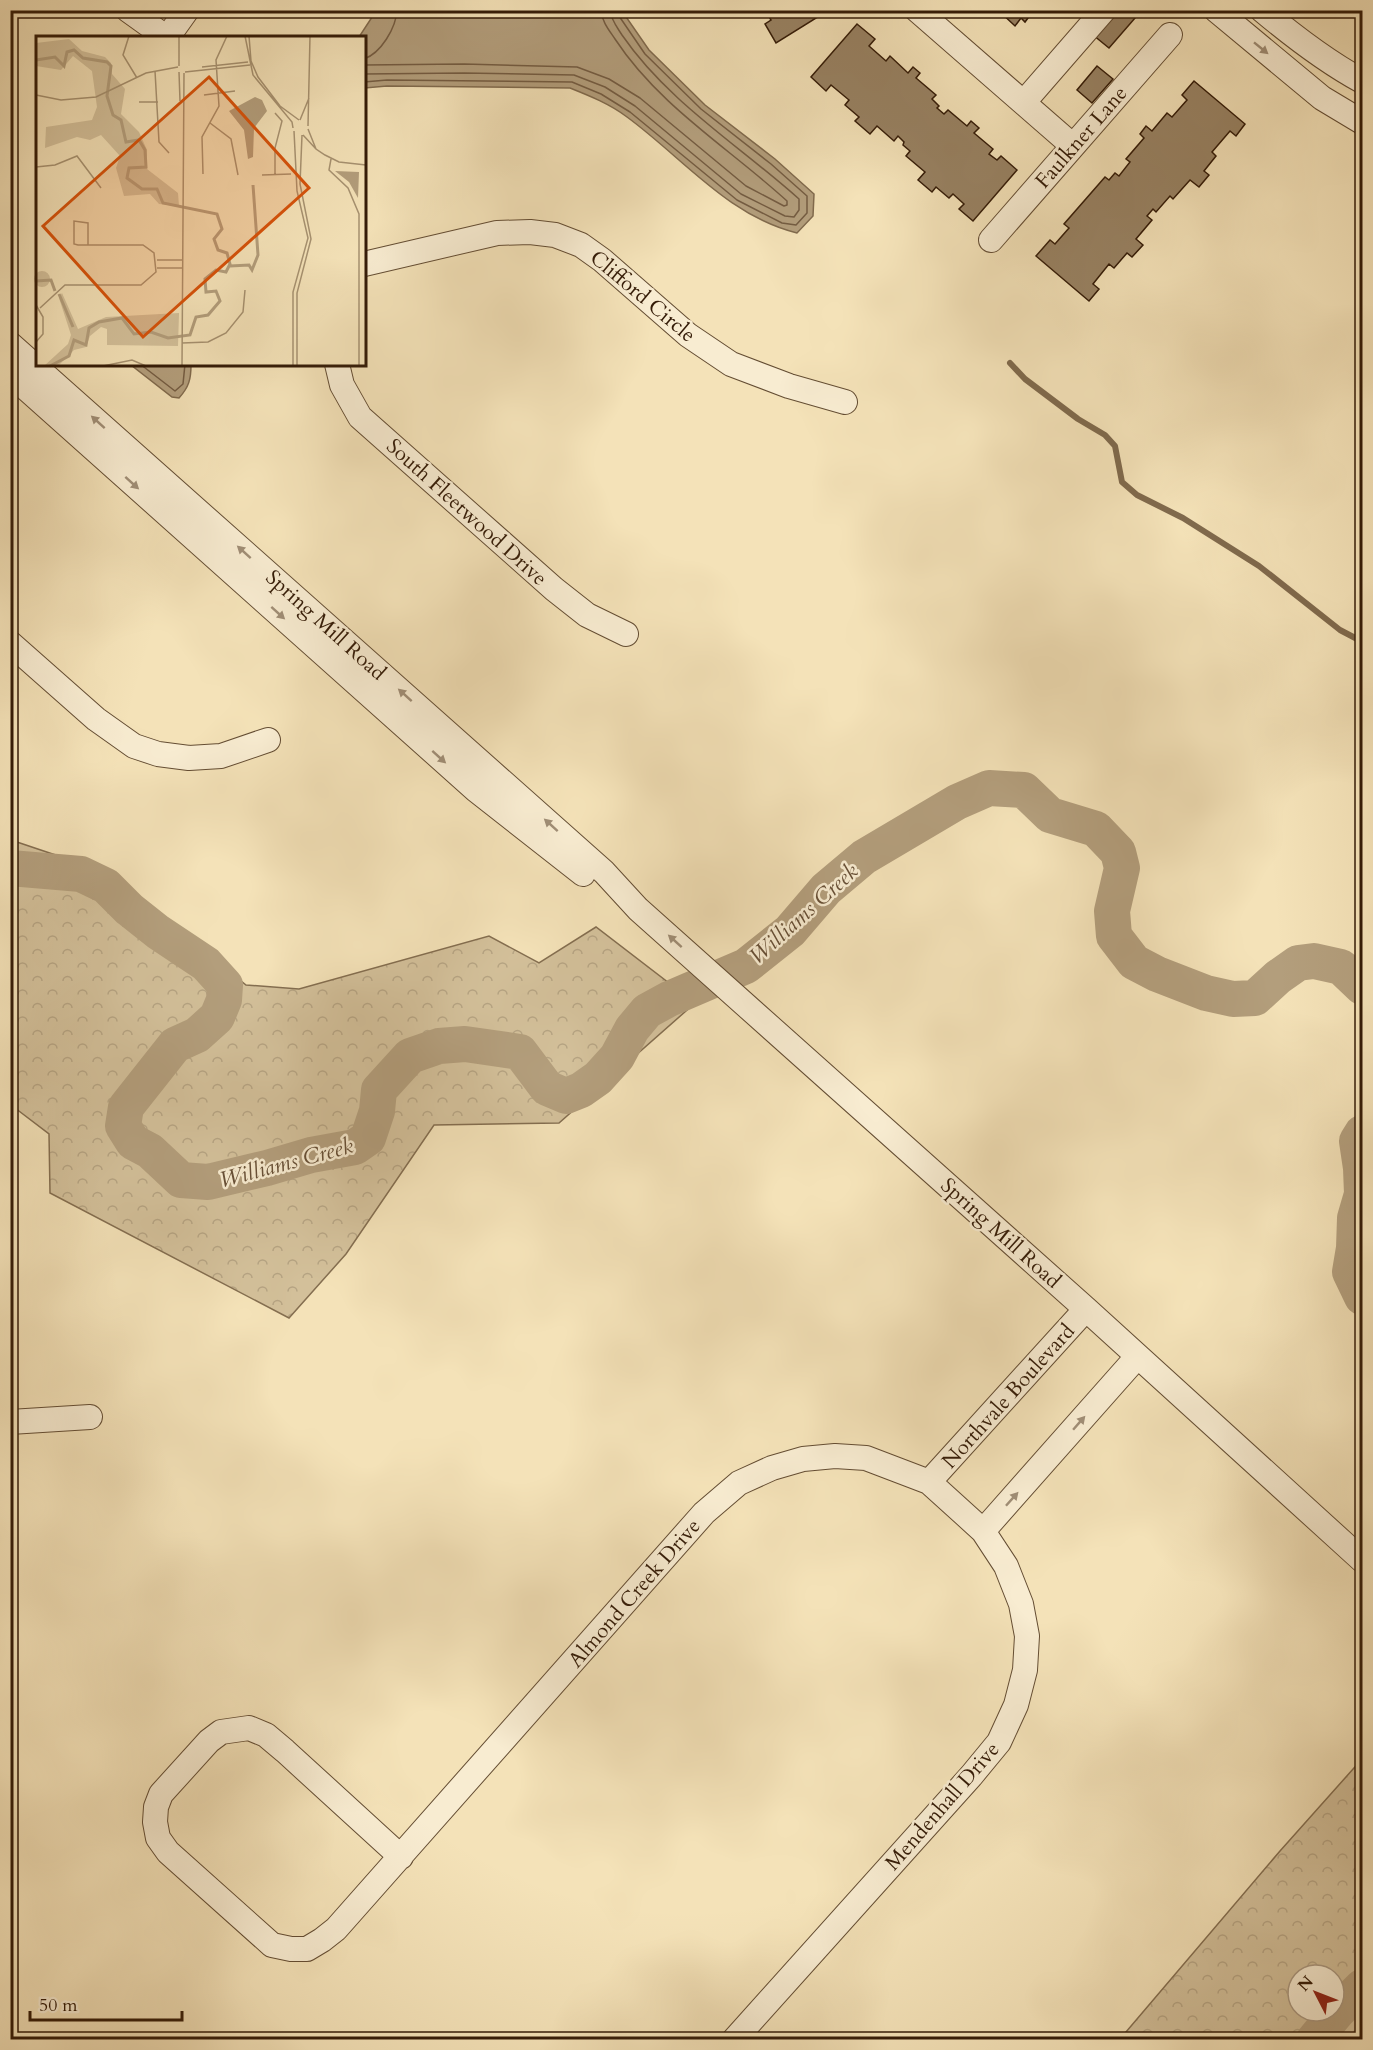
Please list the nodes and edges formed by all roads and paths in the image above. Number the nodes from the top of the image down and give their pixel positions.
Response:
1 (128, 10) edge
2 (187, 10) edge
3 (916, 10) edge
4 (1104, 10) edge
5 (1216, 10) edge
6 (1262, 10) edge
7 (1170, 35) dead end
8 (164, 36) edge
9 (168, 36) edge
10 (1362, 81) edge
11 (1024, 102) junction
12 (1362, 122) edge
13 (1073, 146) junction
14 (991, 240) dead end
15 (366, 264) edge
16 (10, 344) edge
17 (337, 366) edge
18 (10, 374) edge
19 (844, 402) dead end
20 (626, 634) dead end
21 (10, 643) edge
22 (268, 740) dead end
23 (638, 909) junction
24 (1086, 1309) junction
25 (1137, 1357) junction
26 (90, 1417) dead end
27 (10, 1422) edge
28 (929, 1482) junction
29 (983, 1531) junction
30 (1362, 1560) edge
31 (401, 1857) junction
32 (734, 2040) edge

1 - 8 street
2 - 9 street
3 - 11 street
4 - 11 street
5 -> 12 street
6 - 10 street
7 - 13 street, Faulkner Lane
11 - 13 street
13 - 14 street, Faulkner Lane
15 - 19 street, Clifford Circle
23 -> 16 street, Spring Mill Road
17 - 20 street, South Fleetwood Drive
18 -> 23 street, Spring Mill Road
21 - 22 street
24 -> 23 street, Spring Mill Road
24 - 25 street, Spring Mill Road
24 - 28 street, Northvale Boulevard
29 -> 25 street
25 - 30 street, Spring Mill Road
26 - 27 street
28 - 29 street, Mendenhall Drive
28 - 31 street, Almond Creek Drive
29 - 32 street, Mendenhall Drive
31 - 31 street, Almond Creek Drive

